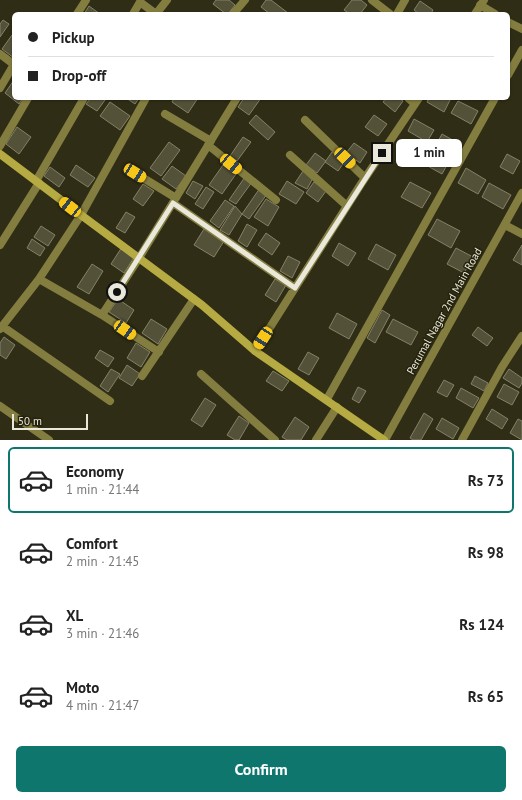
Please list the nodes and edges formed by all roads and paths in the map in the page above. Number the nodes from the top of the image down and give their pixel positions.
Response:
1 (86, 0) edge
2 (167, 0) edge
3 (245, 0) edge
4 (372, 0) edge
5 (405, 0) edge
6 (139, 1) edge
7 (482, 3) edge
8 (78, 12) edge
9 (134, 12) edge
10 (153, 12) edge
11 (158, 12) edge
12 (235, 12) edge
13 (387, 12) edge
14 (398, 12) edge
15 (476, 12) edge
16 (493, 12) edge
17 (510, 23) edge
18 (522, 29) edge
19 (522, 50) edge
20 (0, 54) edge
21 (12, 63) edge
22 (12, 68) edge
23 (510, 71) edge
24 (0, 88) edge
25 (27, 100) edge
26 (83, 100) edge
27 (145, 100) edge
28 (236, 100) edge
29 (494, 100) edge
30 (417, 101) edge
31 (165, 114) dead end
32 (305, 120) dead end
33 (209, 143) junction
34 (0, 146) edge
35 (290, 155) dead end
36 (1, 156) edge
37 (135, 173) dead end
38 (365, 178) junction
39 (38, 182) junction
40 (522, 193) edge
41 (276, 200) dead end
42 (174, 201) junction
43 (347, 206) junction
44 (81, 215) junction
45 (505, 224) junction
46 (522, 234) edge
47 (0, 245) edge
48 (139, 258) junction
49 (39, 279) junction
50 (295, 288) junction
51 (194, 299) junction
52 (102, 315) junction
53 (1, 328) edge
54 (522, 336) edge
55 (255, 351) junction
56 (159, 352) junction
57 (201, 374) dead end
58 (142, 376) dead end
59 (327, 399) junction
60 (110, 401) dead end
61 (0, 406) edge
62 (337, 407) junction
63 (48, 440) edge
64 (275, 440) edge
65 (316, 440) edge
66 (385, 440) edge
67 (462, 440) edge

1 - 8 street
2 - 11 street
3 - 12 street
4 - 13 street
5 - 14 street
6 - 9 street
6 - 10 street
7 - 15 street
7 - 16 street
17 - 18 street
19 - 23 street
20 - 21 street
22 - 24 street
25 - 34 street
26 - 39 street
27 - 44 street
28 - 33 street
29 - 59 street
30 - 38 street
31 - 33 street
32 - 38 street
33 - 41 street
33 - 42 street
35 - 43 street
36 - 39 street
37 - 42 street
38 - 43 street
39 - 44 street
39 - 47 street
40 - 45 street, Perumal Nagar 2nd Main Road
42 - 48 street
42 - 50 street
43 - 50 street
44 - 48 street
44 - 49 street
45 - 46 street
45 - 66 street, Perumal Nagar 2nd Main Road
48 - 51 street
48 - 52 street
49 - 52 street
49 - 53 street
50 - 55 street
51 - 55 street
51 - 56 street
52 - 56 street
53 - 60 street
54 - 67 street
55 - 59 street
56 - 58 street
57 - 64 street
59 - 62 street
61 - 63 street
62 - 65 street
62 - 66 street

